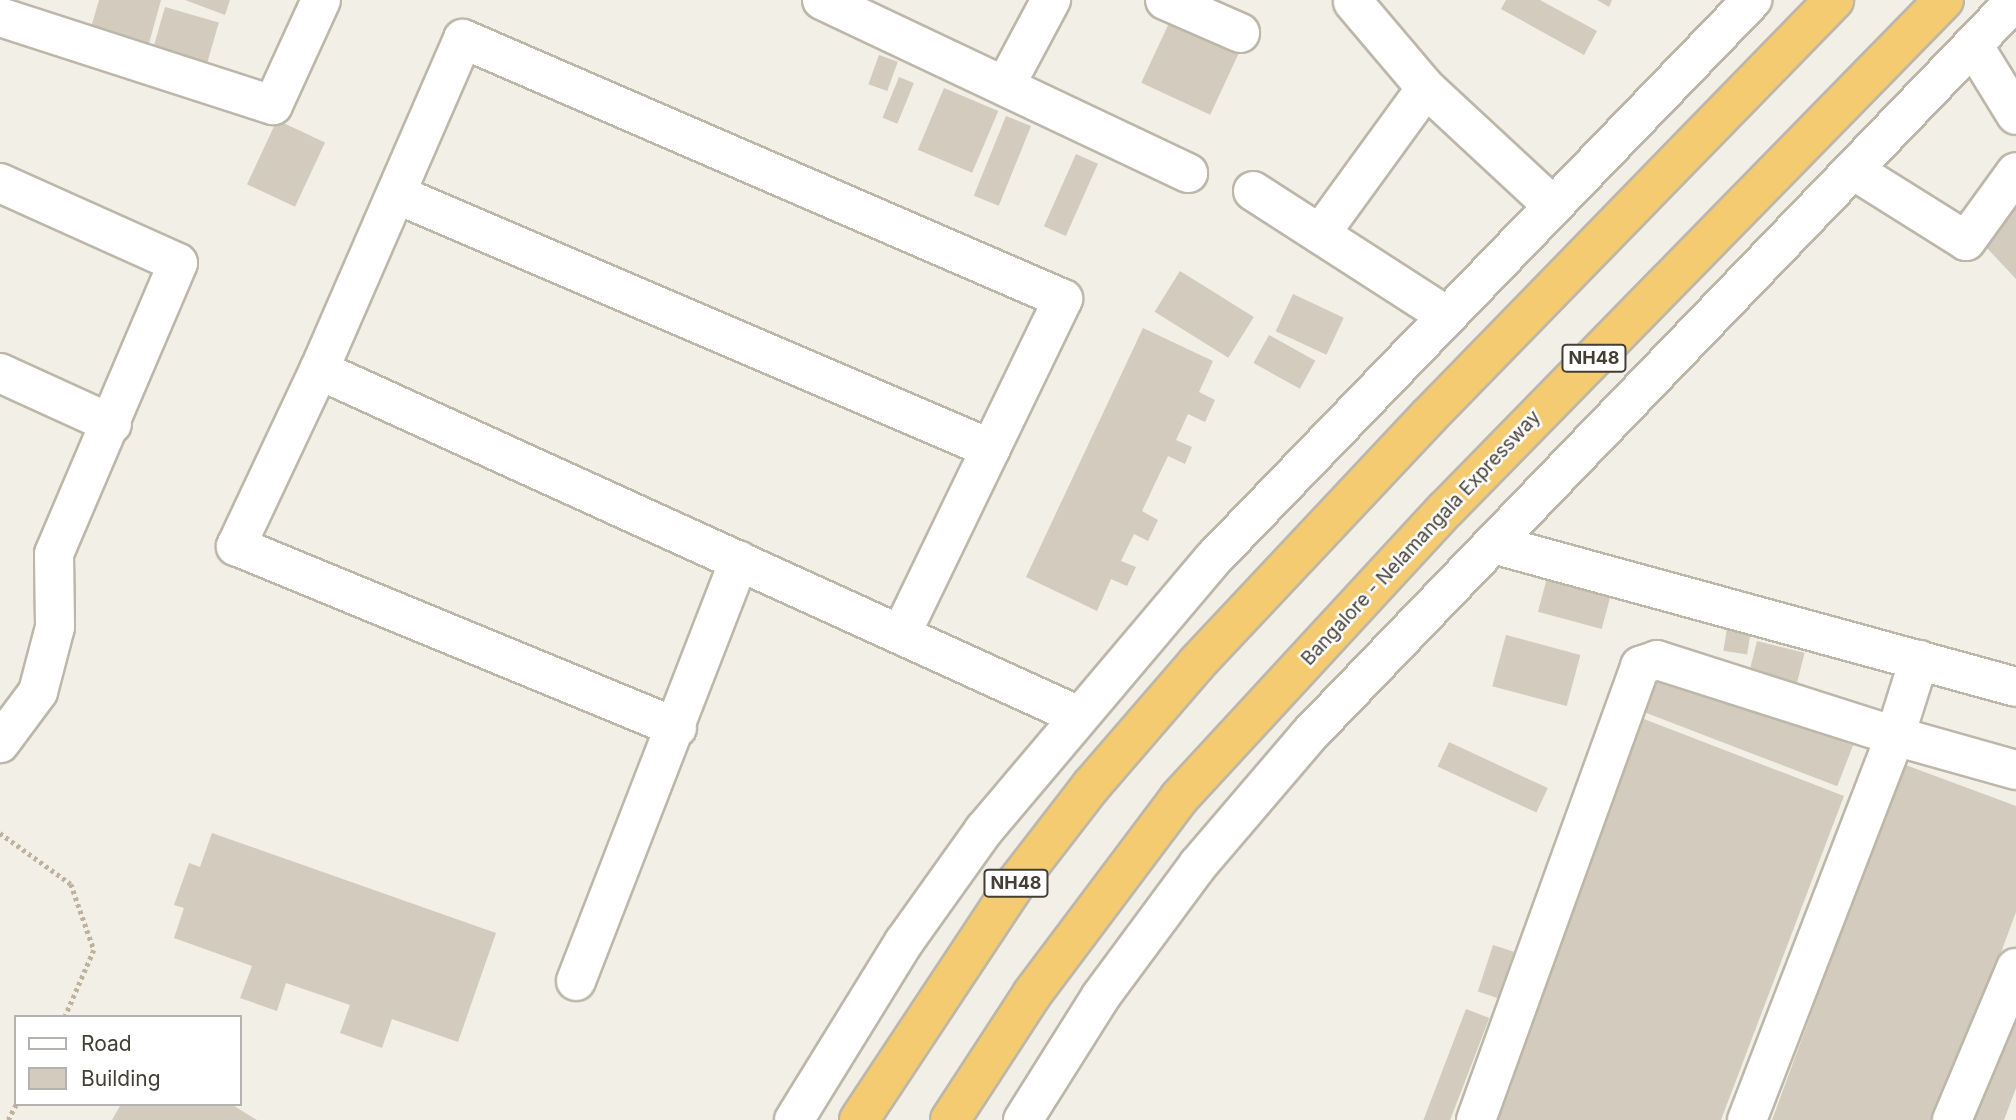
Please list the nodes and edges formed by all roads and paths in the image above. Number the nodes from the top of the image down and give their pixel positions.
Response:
1 (321, 0) edge
2 (822, 0) edge
3 (1051, 0) edge
4 (1165, 0) edge
5 (1752, 0) edge
6 (1834, 0) edge
7 (1944, 0) edge
8 (2016, 0) edge
9 (1353, 2) dead end
10 (0, 17) edge
11 (1240, 33) dead end
12 (1973, 44) junction
13 (1005, 86) junction
14 (1426, 88) junction
15 (2016, 114) edge
16 (1853, 170) junction
17 (2016, 172) edge
18 (1188, 173) dead end
19 (0, 183) edge
20 (1253, 191) dead end
21 (396, 194) junction
22 (1553, 206) junction
23 (1320, 234) junction
24 (1447, 316) junction
25 (319, 370) junction
26 (0, 373) edge
27 (112, 424) junction
28 (990, 449) junction
29 (1493, 544) junction
30 (739, 561) junction
31 (902, 632) junction
32 (1919, 660) junction
33 (2016, 687) edge
34 (1079, 716) junction
35 (677, 728) junction
36 (1895, 736) junction
37 (0, 743) edge
38 (2016, 770) edge
39 (0, 833) edge
40 (2016, 968) edge
41 (576, 981) dead end
42 (66, 1015) edge
43 (794, 1120) edge
44 (859, 1120) edge
45 (950, 1120) edge
46 (1023, 1120) edge
47 (1476, 1120) edge
48 (1747, 1120) edge
49 (1952, 1120) edge

1 - 10 street
2 - 13 street
3 - 13 street
4 - 11 street
5 - 22 street
6 - 44 highway, NH48
7 - 45 highway, Bangalore - Nelamangala Expressway / NH48
8 - 12 street
9 - 14 street
12 - 15 street
12 - 16 street
13 - 18 street
14 - 22 street
14 - 23 street
16 - 17 street
16 - 29 street
19 - 27 street
20 - 23 street
21 - 25 street
21 - 28 street
21 - 28 street
22 - 24 street
23 - 24 street
24 - 34 street
25 - 30 street
25 - 35 street
26 - 27 street
27 - 37 street
28 - 31 street
29 - 32 street
29 - 46 street
30 - 31 street
30 - 35 street
31 - 34 street
32 - 33 street
32 - 36 street
34 - 43 street
35 - 41 street
36 - 38 street
36 - 47 street
36 - 48 street
39 - 42 path
40 - 49 street

